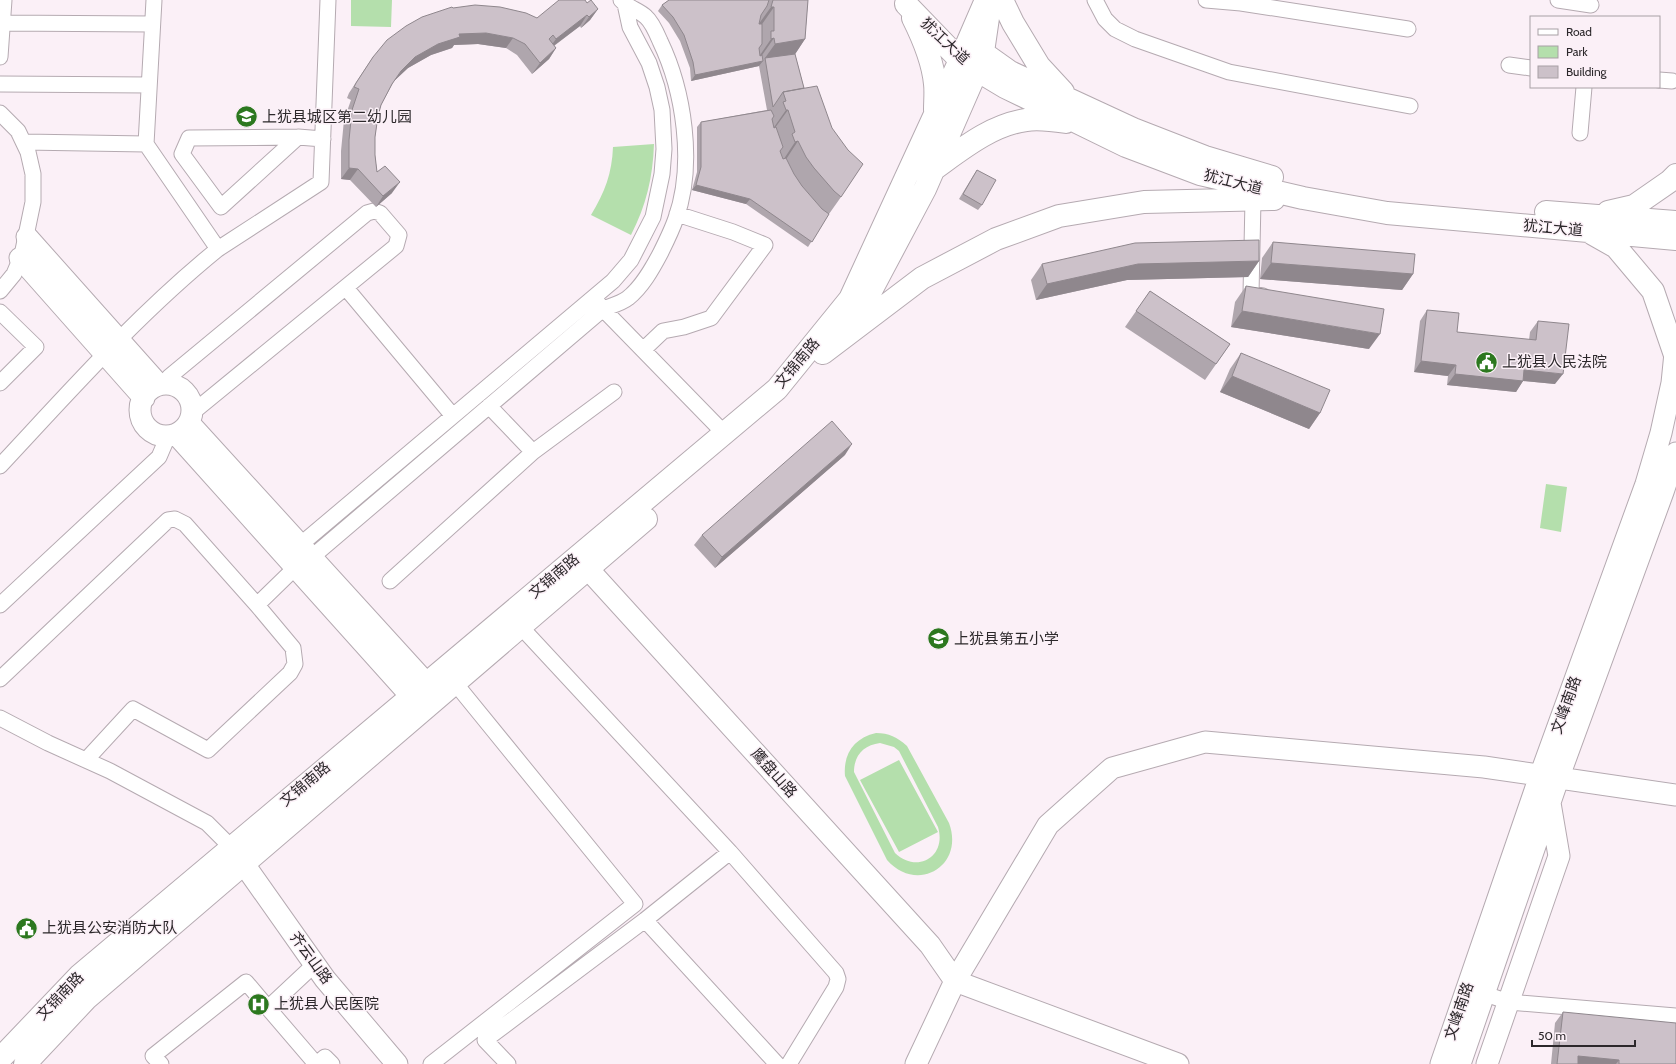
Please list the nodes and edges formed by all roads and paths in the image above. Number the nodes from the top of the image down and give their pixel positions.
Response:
1 (4, 0) edge
2 (154, 0) edge
3 (328, 0) edge
4 (986, 0) edge
5 (990, 0) edge
6 (1002, 0) edge
7 (1095, 0) edge
8 (1206, 0) edge
9 (1558, 0) edge
10 (627, 1) edge
11 (904, 2) edge
12 (1591, 7) edge
13 (1, 23) edge
14 (152, 24) junction
15 (1408, 29) dead end
16 (664, 50) junction
17 (972, 56) junction
18 (0, 57) edge
19 (646, 57) junction
20 (1509, 65) dead end
21 (1530, 68) edge
22 (0, 84) edge
23 (149, 85) junction
24 (1584, 88) edge
25 (1071, 100) junction
26 (1410, 106) dead end
27 (0, 114) edge
28 (935, 115) junction
29 (1078, 123) junction
30 (1580, 133) dead end
31 (298, 138) junction
32 (323, 139) junction
33 (24, 142) junction
34 (146, 144) junction
35 (934, 170) junction
36 (1676, 175) edge
37 (1303, 198) junction
38 (1253, 200) junction
39 (657, 201) junction
40 (678, 210) junction
41 (1676, 222) edge
42 (1590, 223) junction
43 (26, 237) junction
44 (1676, 239) edge
45 (218, 249) junction
46 (636, 250) junction
47 (20, 258) junction
48 (656, 261) junction
49 (346, 288) junction
50 (0, 291) edge
51 (1280, 298) edge
52 (598, 303) junction
53 (0, 312) edge
54 (112, 347) junction
55 (1675, 349) edge
56 (643, 350) junction
57 (823, 353) junction
58 (0, 382) edge
59 (157, 389) junction
60 (614, 392) dead end
61 (489, 406) junction
62 (453, 416) junction
63 (181, 427) junction
64 (724, 433) junction
65 (533, 452) junction
66 (1676, 453) edge
67 (0, 466) edge
68 (301, 557) junction
69 (588, 569) junction
70 (390, 581) dead end
71 (0, 605) edge
72 (257, 606) junction
73 (520, 626) junction
74 (0, 679) edge
75 (455, 683) junction
76 (419, 690) junction
77 (0, 718) edge
78 (86, 760) junction
79 (1549, 777) junction
80 (1676, 795) edge
81 (1550, 801) junction
82 (730, 852) junction
83 (238, 855) junction
84 (645, 920) junction
85 (315, 964) junction
86 (955, 981) junction
87 (1476, 990) junction
88 (1509, 1002) junction
89 (268, 1008) junction
90 (1676, 1016) edge
91 (0, 1059) edge
92 (25, 1064) edge
93 (161, 1064) edge
94 (317, 1064) edge
95 (332, 1064) edge
96 (397, 1064) edge
97 (431, 1064) edge
98 (508, 1064) edge
99 (777, 1064) edge
100 (788, 1064) edge
101 (916, 1064) edge
102 (1178, 1064) edge
103 (1441, 1064) edge
104 (1460, 1064) edge
105 (1487, 1064) edge

1 - 13 street
2 - 14 street
3 - 32 street
4 - 17 main road, 文锦南路
5 - 17 main road, 文锦南路
6 - 25 main road
7 - 26 street
8 - 15 street
9 - 12 street
10 - 16 street
10 - 19 street
11 - 17 main road, 犹江大道
11 - 28 main road
13 - 14 street
13 - 18 street
14 - 23 street
16 - 19 street
16 - 40 street
17 - 25 main road, 犹江大道
17 - 28 main road, 文锦南路
17 - 29 main road, 犹江大道
17 - 35 main road, 文锦南路
19 - 39 street
20 - 21 street
22 - 23 street
23 - 34 street
24 - 30 street
25 - 42 main road, 犹江大道
27 - 33 street
28 - 64 main road, 文锦南路
29 - 35 main road
29 - 37 main road, 犹江大道
31 - 31 street
31 - 32 street
32 - 45 street
33 - 34 street
33 - 43 street
34 - 45 street
35 - 57 main road, 文锦南路
36 - 42 main road
37 - 38 main road
37 - 42 main road, 犹江大道
38 - 51 street
38 - 57 main road
39 - 40 street
39 - 46 street
40 - 48 street
40 - 56 street
41 - 42 main road, 犹江大道
42 - 44 main road, 犹江大道
42 - 55 main road
43 - 47 street
43 - 54 street
45 - 54 street
46 - 48 street
46 - 52 street
47 - 50 street
47 - 54 street
48 - 52 street
49 - 59 street
49 - 62 street
49 - 63 street
52 - 56 street
52 - 61 street
52 - 62 street
53 - 58 street
54 - 59 street
54 - 67 street
55 - 79 street, 文峰南路
56 - 64 street
57 - 69 main road, 文锦南路
59 - 63 street
59 - 63 street
60 - 65 street
61 - 65 street
61 - 68 street
62 - 68 street
63 - 68 street
63 - 71 street
64 - 76 main road, 文锦南路
65 - 70 street
66 - 79 street, 文峰南路
68 - 72 street
68 - 76 street
69 - 73 main road, 文锦南路
69 - 86 street, 鹰盘山路
72 - 74 street
72 - 78 street
73 - 75 main road, 文锦南路
73 - 82 street
75 - 83 main road, 文锦南路
75 - 97 street
76 - 83 main road, 文锦南路
77 - 78 street
78 - 83 street
79 - 80 street
79 - 81 street, 文峰南路
79 - 86 street
79 - 87 street, 文峰南路
81 - 87 street, 文峰南路
81 - 88 street
82 - 84 street
82 - 100 street
83 - 85 street, 齐云山路
83 - 91 main road, 文锦南路
83 - 92 main road, 文锦南路
84 - 98 street
84 - 99 street
85 - 89 street
85 - 96 street, 齐云山路
86 - 101 street
86 - 102 street
87 - 88 street
87 - 103 street, 文峰南路
87 - 104 street, 文峰南路
88 - 90 street
88 - 105 street
89 - 93 street
89 - 94 street
94 - 95 street

